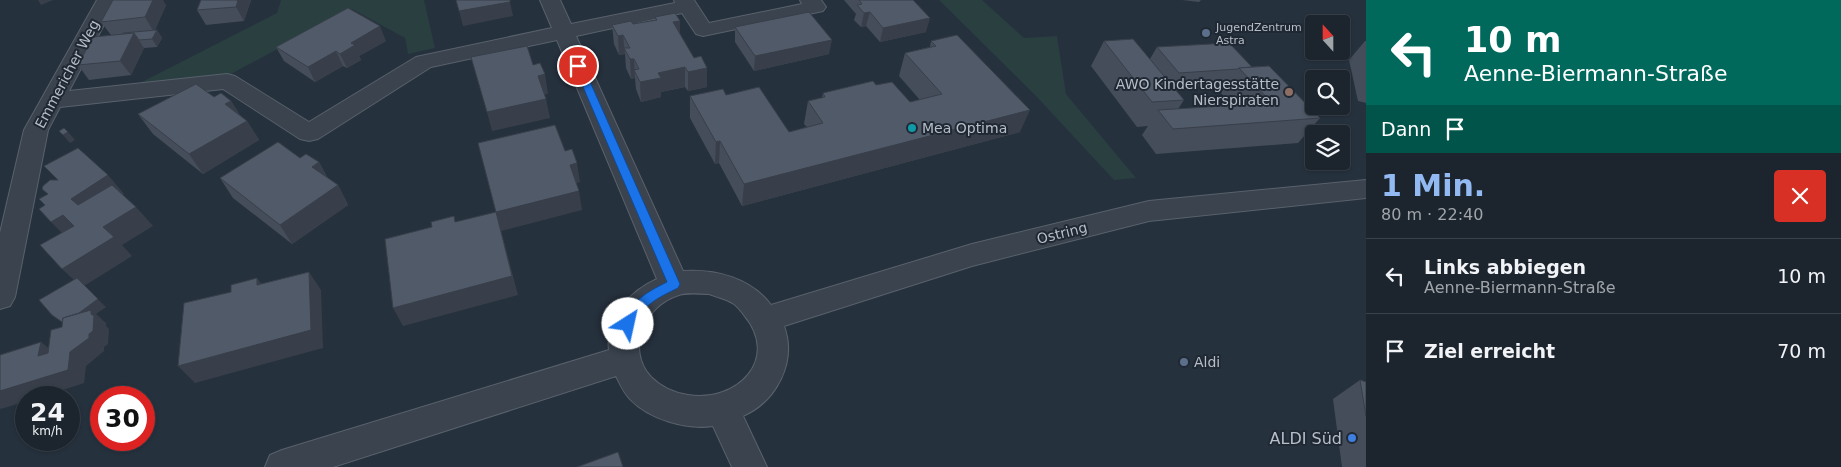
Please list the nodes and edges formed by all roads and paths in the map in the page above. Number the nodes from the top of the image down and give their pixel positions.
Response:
1 (107, 0) edge
2 (550, 0) edge
3 (810, 0) edge
4 (686, 3) edge
5 (563, 31) junction
6 (53, 100) junction
7 (1366, 189) edge
8 (674, 284) junction
9 (0, 297) edge
10 (767, 319) junction
11 (624, 360) junction
12 (722, 409) junction
13 (282, 467) edge
14 (750, 467) edge

1 - 6 street, Emmericher Weg
2 - 5 street
3 - 4 street
4 - 5 street
5 - 6 street
5 - 8 street
6 - 9 street, Emmericher Weg
7 - 10 street, Ostring
8 - 10 street
8 - 11 street
10 - 12 street
11 - 12 street
11 - 13 street
12 - 14 street

